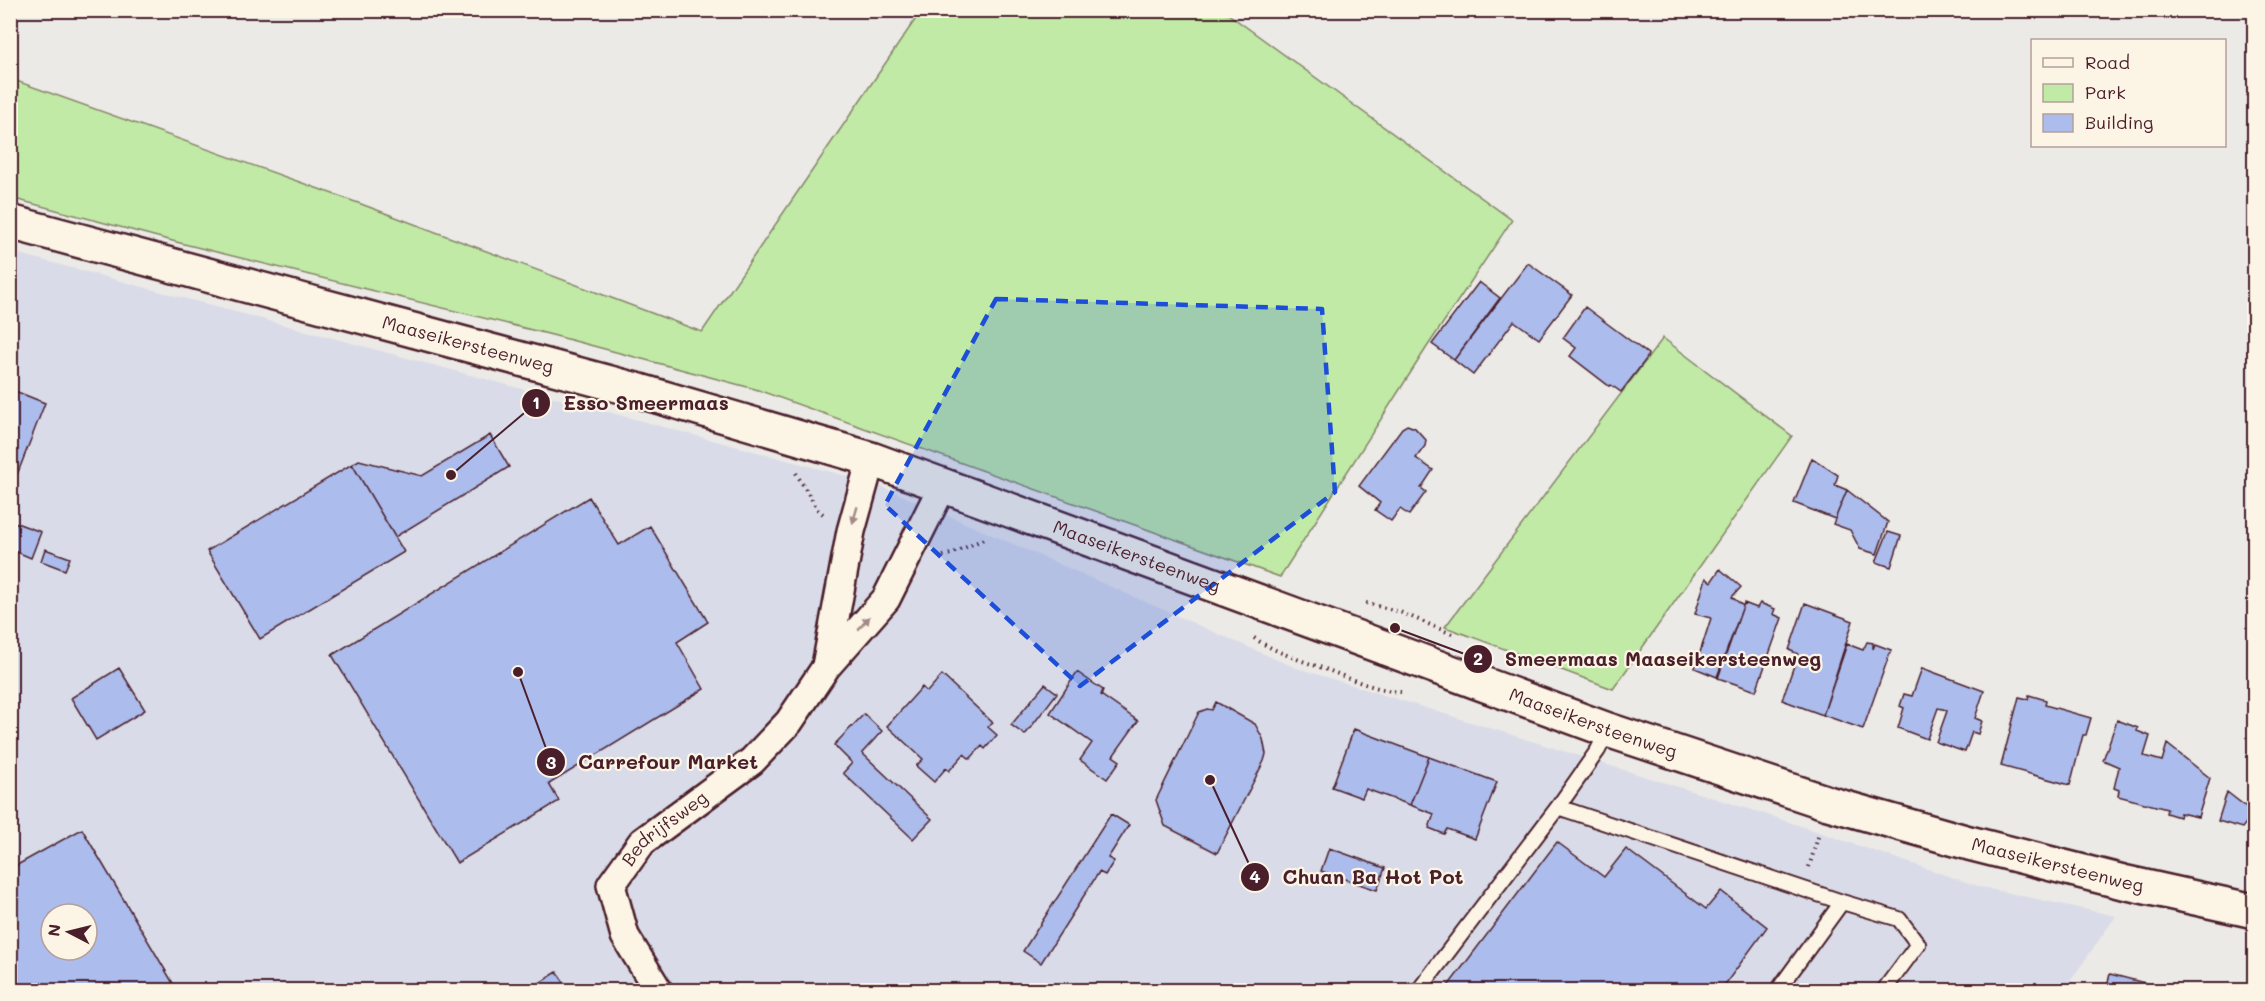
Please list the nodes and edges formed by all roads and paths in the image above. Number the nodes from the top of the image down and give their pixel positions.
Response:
1 (10, 222) edge
2 (871, 459) junction
3 (943, 485) junction
4 (826, 667) junction
5 (1608, 730) junction
6 (1558, 807) junction
7 (1842, 903) junction
8 (2254, 911) edge
9 (658, 990) edge
10 (1419, 990) edge
11 (1778, 990) edge
12 (1884, 990) edge

1 - 2 main road, Maaseikersteenweg
2 - 3 main road, Maaseikersteenweg
2 -> 4 street, Bedrijfsweg
4 -> 3 street, Bedrijfsweg
3 - 5 main road, Maaseikersteenweg
4 - 9 street, Bedrijfsweg
5 - 6 lane
5 - 8 main road, Maaseikersteenweg
6 - 7 lane
6 - 10 lane
7 - 11 lane
7 - 12 lane

